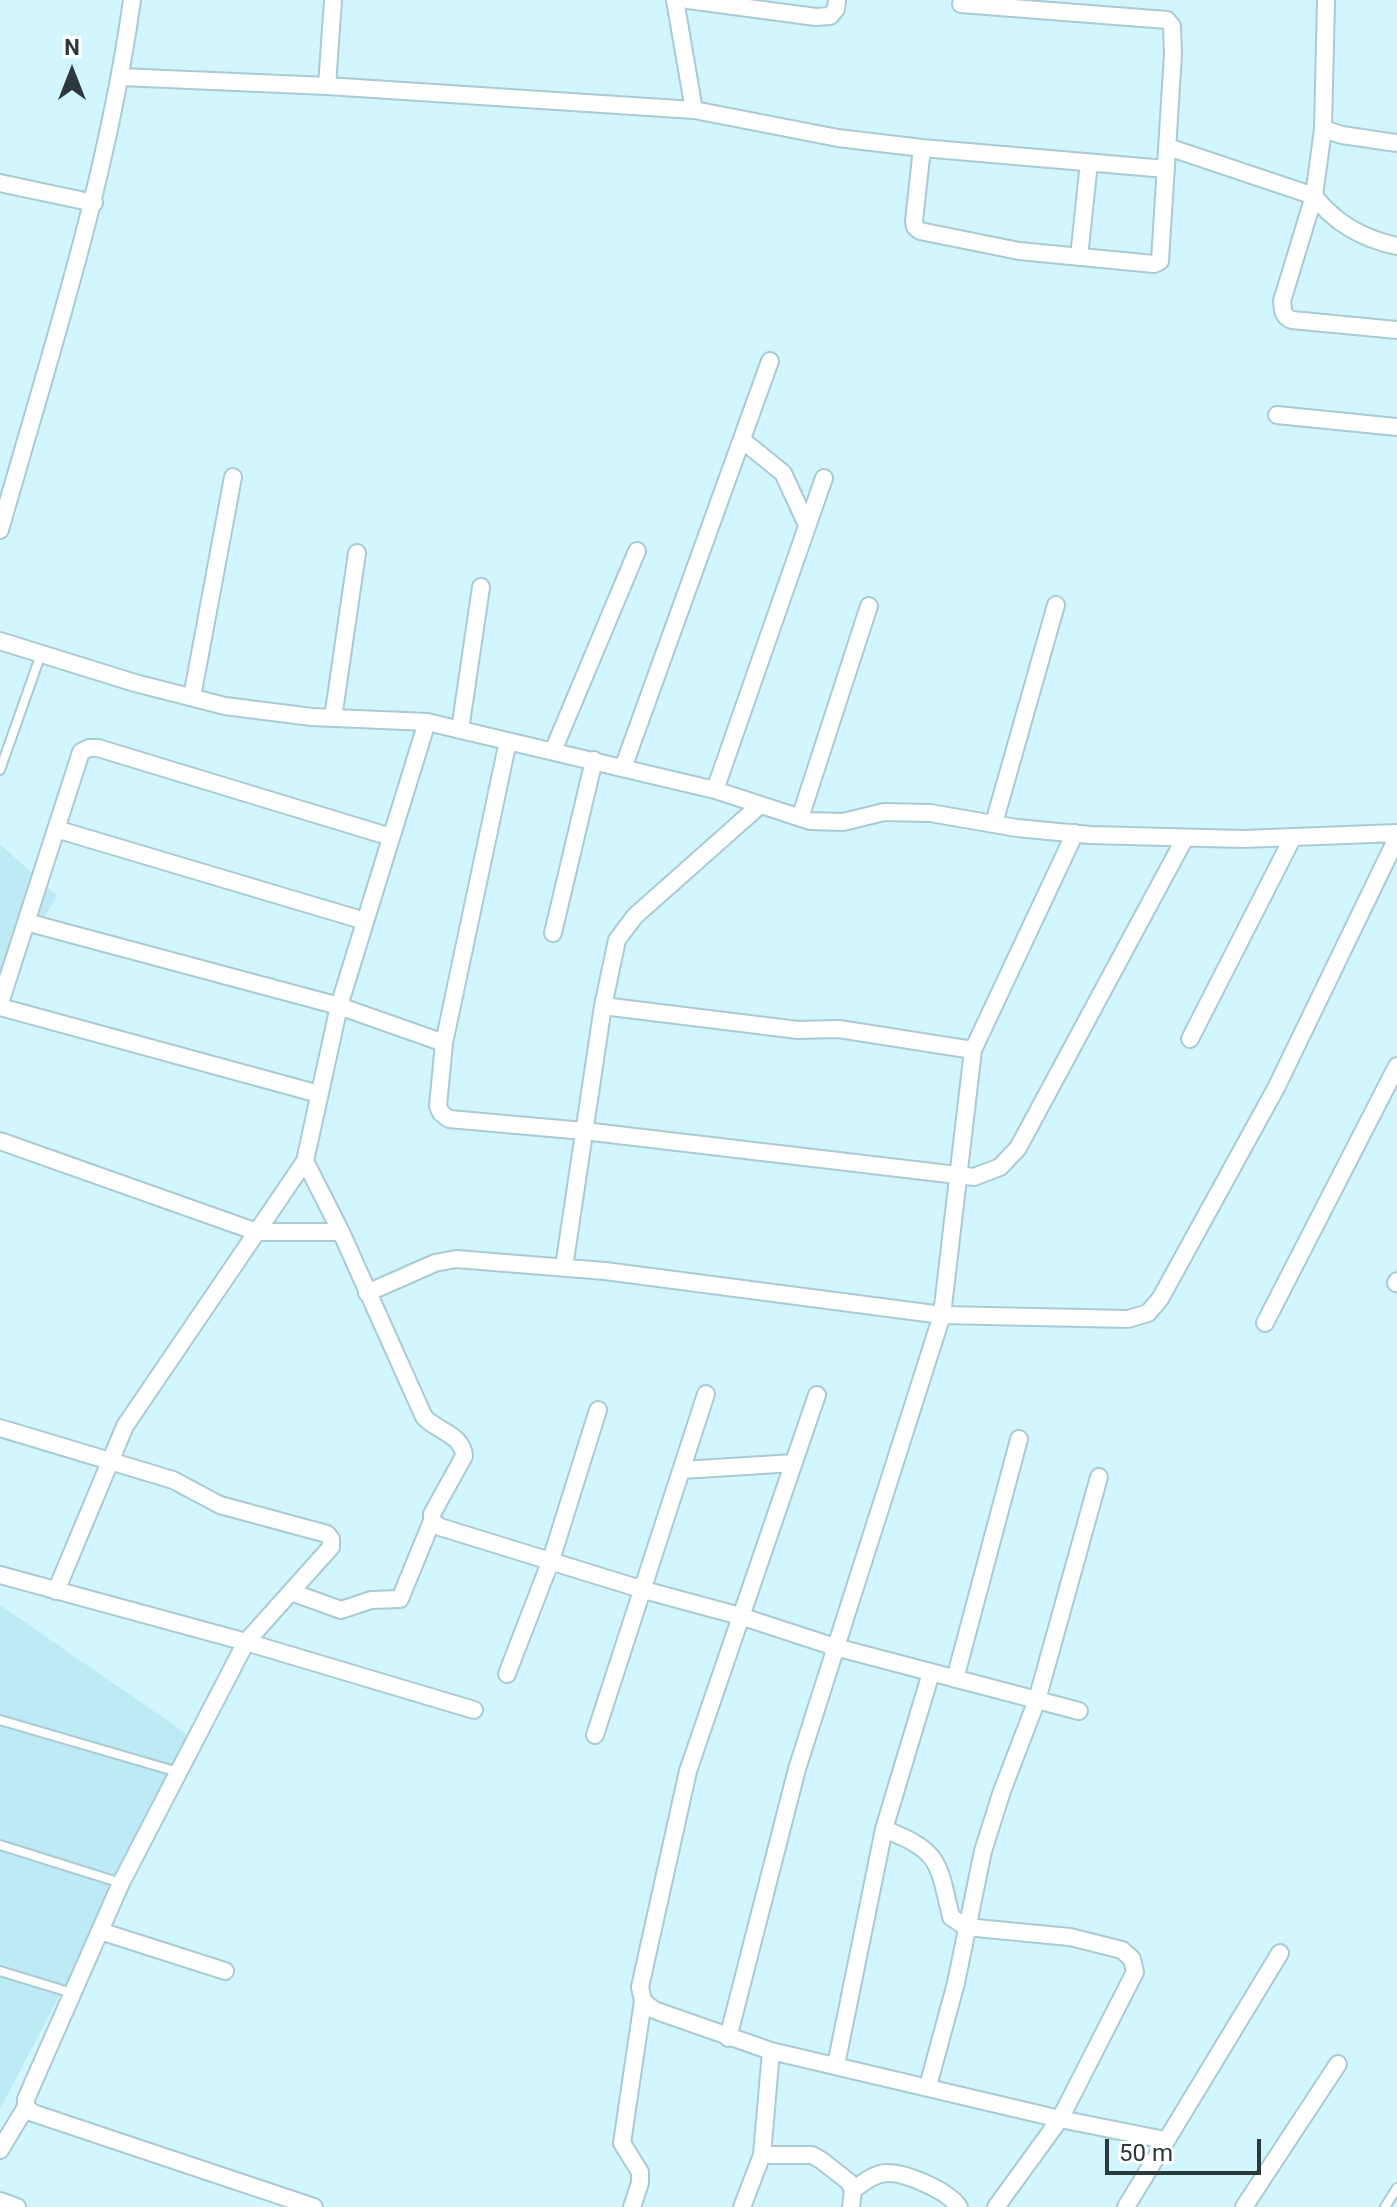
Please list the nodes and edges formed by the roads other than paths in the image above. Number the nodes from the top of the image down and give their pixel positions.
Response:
1 (132, 0) edge
2 (333, 0) edge
3 (675, 0) edge
4 (688, 0) edge
5 (837, 0) edge
6 (1326, 0) edge
7 (724, 2) edge
8 (961, 4) dead end
9 (1012, 4) edge
10 (1107, 7) edge
11 (121, 77) junction
12 (327, 86) junction
13 (694, 110) junction
14 (1323, 129) junction
15 (1397, 143) edge
16 (1168, 147) junction
17 (922, 148) junction
18 (1089, 162) junction
19 (1166, 169) junction
20 (0, 184) edge
21 (1314, 196) junction
22 (94, 203) junction
23 (1397, 246) edge
24 (1079, 257) junction
25 (1397, 330) edge
26 (770, 361) dead end
27 (1277, 415) dead end
28 (1397, 427) edge
29 (742, 440) junction
30 (233, 477) dead end
31 (824, 478) dead end
32 (807, 525) junction
33 (0, 530) edge
34 (637, 551) dead end
35 (357, 553) dead end
36 (481, 587) dead end
37 (1056, 605) dead end
38 (869, 606) dead end
39 (0, 641) edge
40 (41, 654) junction
41 (192, 697) junction
42 (333, 718) junction
43 (427, 722) junction
44 (460, 730) junction
45 (508, 741) junction
46 (553, 751) junction
47 (594, 760) junction
48 (623, 768) junction
49 (0, 770) edge
50 (715, 790) junction
51 (759, 806) junction
52 (800, 818) junction
53 (994, 823) junction
54 (56, 829) junction
55 (1075, 833) junction
56 (1397, 836) edge
57 (391, 837) junction
58 (1293, 837) junction
59 (1185, 838) junction
60 (365, 921) junction
61 (26, 922) junction
62 (553, 933) dead end
63 (0, 1005) edge
64 (339, 1006) junction
65 (603, 1006) junction
66 (1190, 1039) dead end
67 (444, 1043) junction
68 (973, 1050) junction
69 (1397, 1066) edge
70 (319, 1094) junction
71 (584, 1131) junction
72 (0, 1141) edge
73 (305, 1161) junction
74 (959, 1176) junction
75 (257, 1232) junction
76 (341, 1232) junction
77 (564, 1267) junction
78 (367, 1293) junction
79 (942, 1315) junction
80 (1265, 1323) dead end
81 (706, 1394) dead end
82 (817, 1395) dead end
83 (598, 1410) dead end
84 (0, 1428) edge
85 (1019, 1439) dead end
86 (110, 1459) junction
87 (794, 1463) junction
88 (682, 1470) junction
89 (1099, 1477) dead end
90 (432, 1521) junction
91 (551, 1560) junction
92 (0, 1575) edge
93 (644, 1590) junction
94 (56, 1591) junction
95 (291, 1592) junction
96 (740, 1616) junction
97 (246, 1642) junction
98 (835, 1647) junction
99 (931, 1673) junction
100 (507, 1674) dead end
101 (955, 1679) junction
102 (1037, 1700) junction
103 (474, 1710) dead end
104 (1079, 1711) dead end
105 (0, 1720) edge
106 (595, 1735) dead end
107 (178, 1772) junction
108 (884, 1829) junction
109 (0, 1845) edge
110 (121, 1883) junction
111 (966, 1927) junction
112 (100, 1931) junction
113 (1280, 1953) dead end
114 (0, 1971) edge
115 (225, 1971) dead end
116 (72, 1993) junction
117 (643, 2001) junction
118 (728, 2038) junction
119 (771, 2051) junction
120 (1338, 2064) dead end
121 (836, 2065) junction
122 (928, 2086) junction
123 (26, 2107) junction
124 (1060, 2119) junction
125 (1165, 2140) junction
126 (0, 2150) edge
127 (762, 2155) junction
128 (1397, 2188) edge
129 (853, 2190) junction
130 (0, 2201) edge
131 (17, 2207) edge
132 (314, 2207) edge
133 (632, 2207) edge
134 (742, 2207) edge
135 (851, 2207) edge
136 (959, 2207) edge
137 (996, 2207) edge
138 (1126, 2207) edge
139 (1244, 2207) edge
140 (1385, 2207) edge

1 - 11 street
2 - 12 street
3 - 13 street
4 - 7 street
5 - 7 street
6 - 14 street
8 - 9 street
9 - 10 street
10 - 16 street
11 - 12 street
11 - 22 street
12 - 13 street
13 - 17 street
14 - 15 street
14 - 21 street
16 - 19 street
16 - 21 street
17 - 18 street
17 - 24 street
18 - 19 street
18 - 24 street
19 - 24 street
20 - 22 street
21 - 23 street
21 - 25 street
22 - 33 street
26 - 29 street
27 - 28 street
29 - 32 street
29 - 48 street
30 - 41 street
31 - 32 street
32 - 50 street
34 - 46 street
35 - 42 street
36 - 44 street
37 - 53 street
38 - 52 street
39 - 40 street
40 - 41 street
40 - 49 lane
41 - 42 street
42 - 43 street
43 - 44 street
43 - 57 street
44 - 45 street
45 - 46 street
45 - 67 street
46 - 47 street
47 - 48 street
47 - 62 street
48 - 50 street
50 - 51 street
51 - 52 street
51 - 65 street
52 - 53 street
53 - 55 street
54 - 57 street
54 - 60 street
54 - 61 street
55 - 59 street
55 - 68 street
56 - 58 street
56 - 79 street
57 - 60 street
58 - 59 street
58 - 66 street
59 - 74 street
60 - 64 street
61 - 63 street
61 - 64 street
63 - 70 street
64 - 67 street
64 - 70 street
65 - 68 street
65 - 71 street
67 - 71 street
68 - 74 street
69 - 80 street
70 - 73 street
71 - 74 street
71 - 77 street
72 - 75 street
73 - 75 street
73 - 76 street
74 - 79 street
75 - 76 street
75 - 86 street
76 - 78 street
77 - 78 street
77 - 79 street
78 - 90 street
79 - 98 street
81 - 88 street
82 - 87 street
83 - 91 street
84 - 86 street
85 - 101 street
86 - 94 street
86 - 95 street
87 - 88 street
87 - 96 street
88 - 93 street
89 - 102 street
90 - 91 street
90 - 95 street
91 - 93 street
91 - 100 street
92 - 94 street
93 - 96 street
93 - 106 street
94 - 97 street
95 - 97 street
96 - 98 street
96 - 117 street
97 - 103 street
97 - 107 street
98 - 99 street
98 - 118 street
99 - 101 street
99 - 108 street
101 - 102 street
102 - 104 street
102 - 111 street
105 - 107 lane
107 - 110 street
108 - 111 street
108 - 121 street
109 - 110 lane
110 - 112 street
111 - 122 street
111 - 124 street
112 - 115 street
112 - 116 street
113 - 125 street
114 - 116 lane
116 - 123 street
117 - 118 street
117 - 133 street
118 - 119 street
119 - 121 street
119 - 127 street
120 - 139 street
121 - 122 street
122 - 124 street
123 - 126 street
123 - 132 street
124 - 125 street
124 - 137 street
125 - 138 street
127 - 129 street
127 - 134 street
128 - 140 lane
129 - 135 street
129 - 136 street
130 - 131 street

